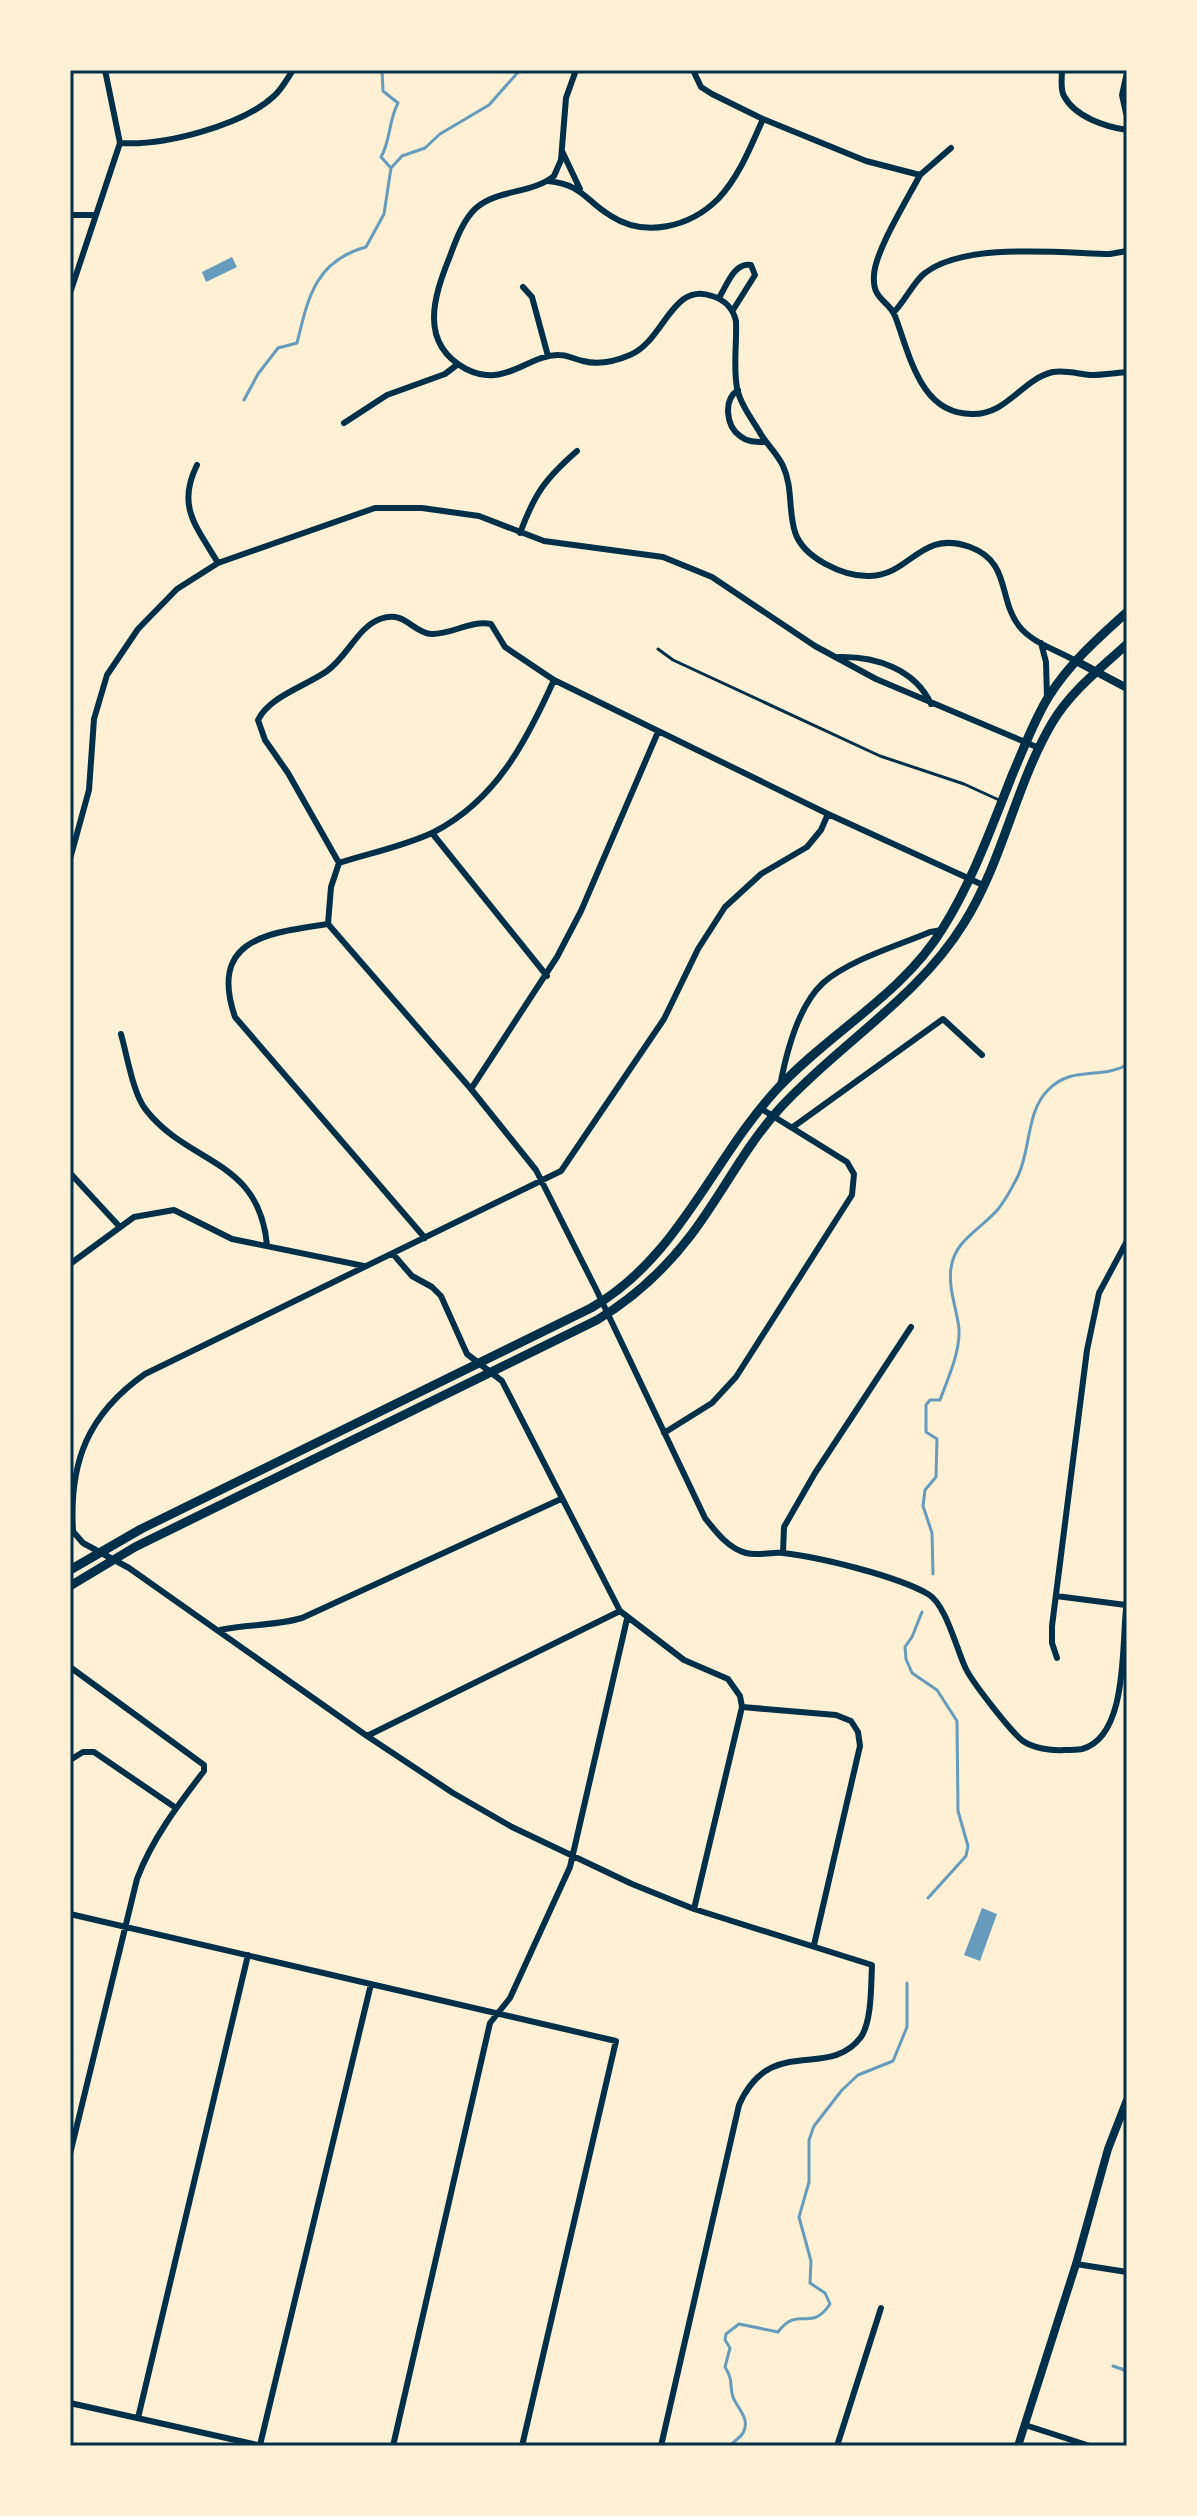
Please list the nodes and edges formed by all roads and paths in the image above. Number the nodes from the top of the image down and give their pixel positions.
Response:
1 (105, 70) edge
2 (293, 70) edge
3 (576, 70) edge
4 (693, 70) edge
5 (1062, 70) edge
6 (1127, 77) edge
7 (1127, 113) edge
8 (763, 119) junction
9 (1127, 130) edge
10 (120, 143) junction
11 (951, 148) dead end
12 (562, 151) junction
13 (920, 175) junction
14 (548, 181) junction
15 (580, 189) junction
16 (70, 215) edge
17 (96, 215) junction
18 (1127, 251) edge
19 (523, 287) dead end
20 (70, 293) edge
21 (719, 298) junction
22 (733, 310) junction
23 (894, 312) junction
24 (548, 356) junction
25 (458, 364) junction
26 (1127, 372) edge
27 (738, 390) junction
28 (344, 423) dead end
29 (765, 442) junction
30 (577, 451) dead end
31 (197, 465) dead end
32 (520, 533) junction
33 (218, 563) junction
34 (1127, 612) edge
35 (1041, 643) junction
36 (1127, 644) edge
37 (658, 649) dead end
38 (835, 657) junction
39 (1076, 661) junction
40 (1095, 673) junction
41 (554, 680) junction
42 (1127, 688) edge
43 (1047, 699) junction
44 (931, 704) junction
45 (658, 732) junction
46 (1026, 743) junction
47 (1040, 748) junction
48 (1002, 801) junction
49 (828, 814) junction
50 (432, 833) junction
51 (70, 859) edge
52 (339, 863) junction
53 (969, 881) junction
54 (983, 885) junction
55 (328, 924) junction
56 (942, 930) junction
57 (547, 976) junction
58 (121, 1034) dead end
59 (982, 1055) dead end
60 (780, 1086) junction
61 (471, 1089) junction
62 (760, 1108) junction
63 (774, 1115) junction
64 (793, 1127) junction
65 (70, 1173) edge
66 (540, 1182) junction
67 (119, 1226) junction
68 (425, 1238) junction
69 (1127, 1241) edge
70 (267, 1245) junction
71 (393, 1254) junction
72 (70, 1264) edge
73 (366, 1266) junction
74 (602, 1302) junction
75 (608, 1314) junction
76 (911, 1327) dead end
77 (479, 1364) junction
78 (491, 1373) junction
79 (664, 1433) junction
80 (561, 1499) junction
81 (72, 1529) edge
82 (99, 1552) junction
83 (783, 1553) junction
84 (114, 1560) junction
85 (70, 1570) edge
86 (70, 1586) edge
87 (1056, 1596) junction
88 (1126, 1603) edge
89 (620, 1611) junction
90 (627, 1619) junction
91 (220, 1630) junction
92 (1057, 1658) dead end
93 (70, 1667) edge
94 (742, 1707) junction
95 (367, 1736) junction
96 (70, 1760) edge
97 (176, 1808) junction
98 (572, 1857) junction
99 (694, 1909) junction
100 (70, 1914) edge
101 (123, 1927) junction
102 (814, 1945) junction
103 (248, 1955) junction
104 (371, 1984) junction
105 (498, 2013) junction
106 (1127, 2100) edge
107 (70, 2154) edge
108 (1076, 2264) junction
109 (1127, 2272) edge
110 (881, 2308) dead end
111 (70, 2403) edge
112 (138, 2418) junction
113 (1025, 2425) junction
114 (215, 2435) junction
115 (213, 2446) edge
116 (262, 2446) edge
117 (393, 2446) edge
118 (522, 2446) edge
119 (661, 2446) edge
120 (837, 2446) edge
121 (1018, 2446) edge
122 (1090, 2446) edge

1 - 10 street
2 - 10 street
3 - 12 street
4 - 8 street
5 - 9 street
6 - 7 street
8 - 13 street
8 - 15 street
10 - 17 street
11 - 13 street
12 - 14 street
12 - 15 street
13 - 23 street
14 - 15 street
14 - 25 street
16 - 17 street
17 - 20 street
18 - 23 street
19 - 24 street
21 - 22 street
21 - 22 street
21 - 24 street
22 - 27 street
23 - 26 street
24 - 25 street
25 - 28 street
27 - 29 street
27 - 29 street
29 - 35 street
30 - 32 street
31 - 33 street
32 - 33 street
32 - 38 street
33 - 51 street
34 - 39 main road
35 - 39 street
35 - 43 street
36 - 40 main road
37 - 48 lane
38 - 44 street
38 - 44 street
39 - 40 street
39 - 43 main road
40 - 42 street
40 - 47 main road
41 - 45 street
41 - 50 street
41 - 52 street
43 - 46 main road
44 - 46 street
45 - 49 street
45 - 57 street
46 - 47 street
46 - 48 main road
47 - 54 main road
48 - 53 main road
49 - 53 street
49 - 66 street
50 - 52 street
50 - 57 street
52 - 55 street
53 - 54 street
53 - 56 main road
54 - 63 main road
55 - 61 street
55 - 68 street
56 - 60 main road
56 - 60 street
57 - 61 street
58 - 70 street
59 - 64 street
60 - 62 main road
61 - 66 street
62 - 63 street
62 - 74 main road
63 - 64 street
63 - 75 main road
64 - 79 street
65 - 67 street
66 - 68 street
66 - 74 street
67 - 70 street
67 - 72 street
68 - 71 street
69 - 87 street
70 - 73 street
71 - 73 street
71 - 77 street
73 - 81 street
74 - 75 street
74 - 77 main road
75 - 78 main road
75 - 79 street
76 - 83 street
77 - 78 street
77 - 82 main road
78 - 80 street
78 - 84 main road
79 - 83 street
80 - 89 street
80 - 91 street
81 - 82 street
82 - 84 street
82 - 85 main road
83 - 88 street
84 - 86 main road
84 - 91 street
87 - 88 street
87 - 92 street
89 - 90 street
89 - 95 street
90 - 94 street
90 - 98 street
91 - 95 street
93 - 97 street
94 - 99 street
94 - 102 street
95 - 98 street
96 - 97 street
97 - 101 street
98 - 99 street
98 - 105 street
99 - 102 street
100 - 101 street
101 - 103 street
101 - 107 street
102 - 119 street
103 - 104 street
103 - 112 street
104 - 105 street
104 - 116 street
105 - 117 street
105 - 118 street
106 - 108 street
108 - 109 street
108 - 113 street
110 - 120 street
111 - 112 street
112 - 114 street
113 - 121 street
113 - 122 street
114 - 115 street
114 - 116 street

